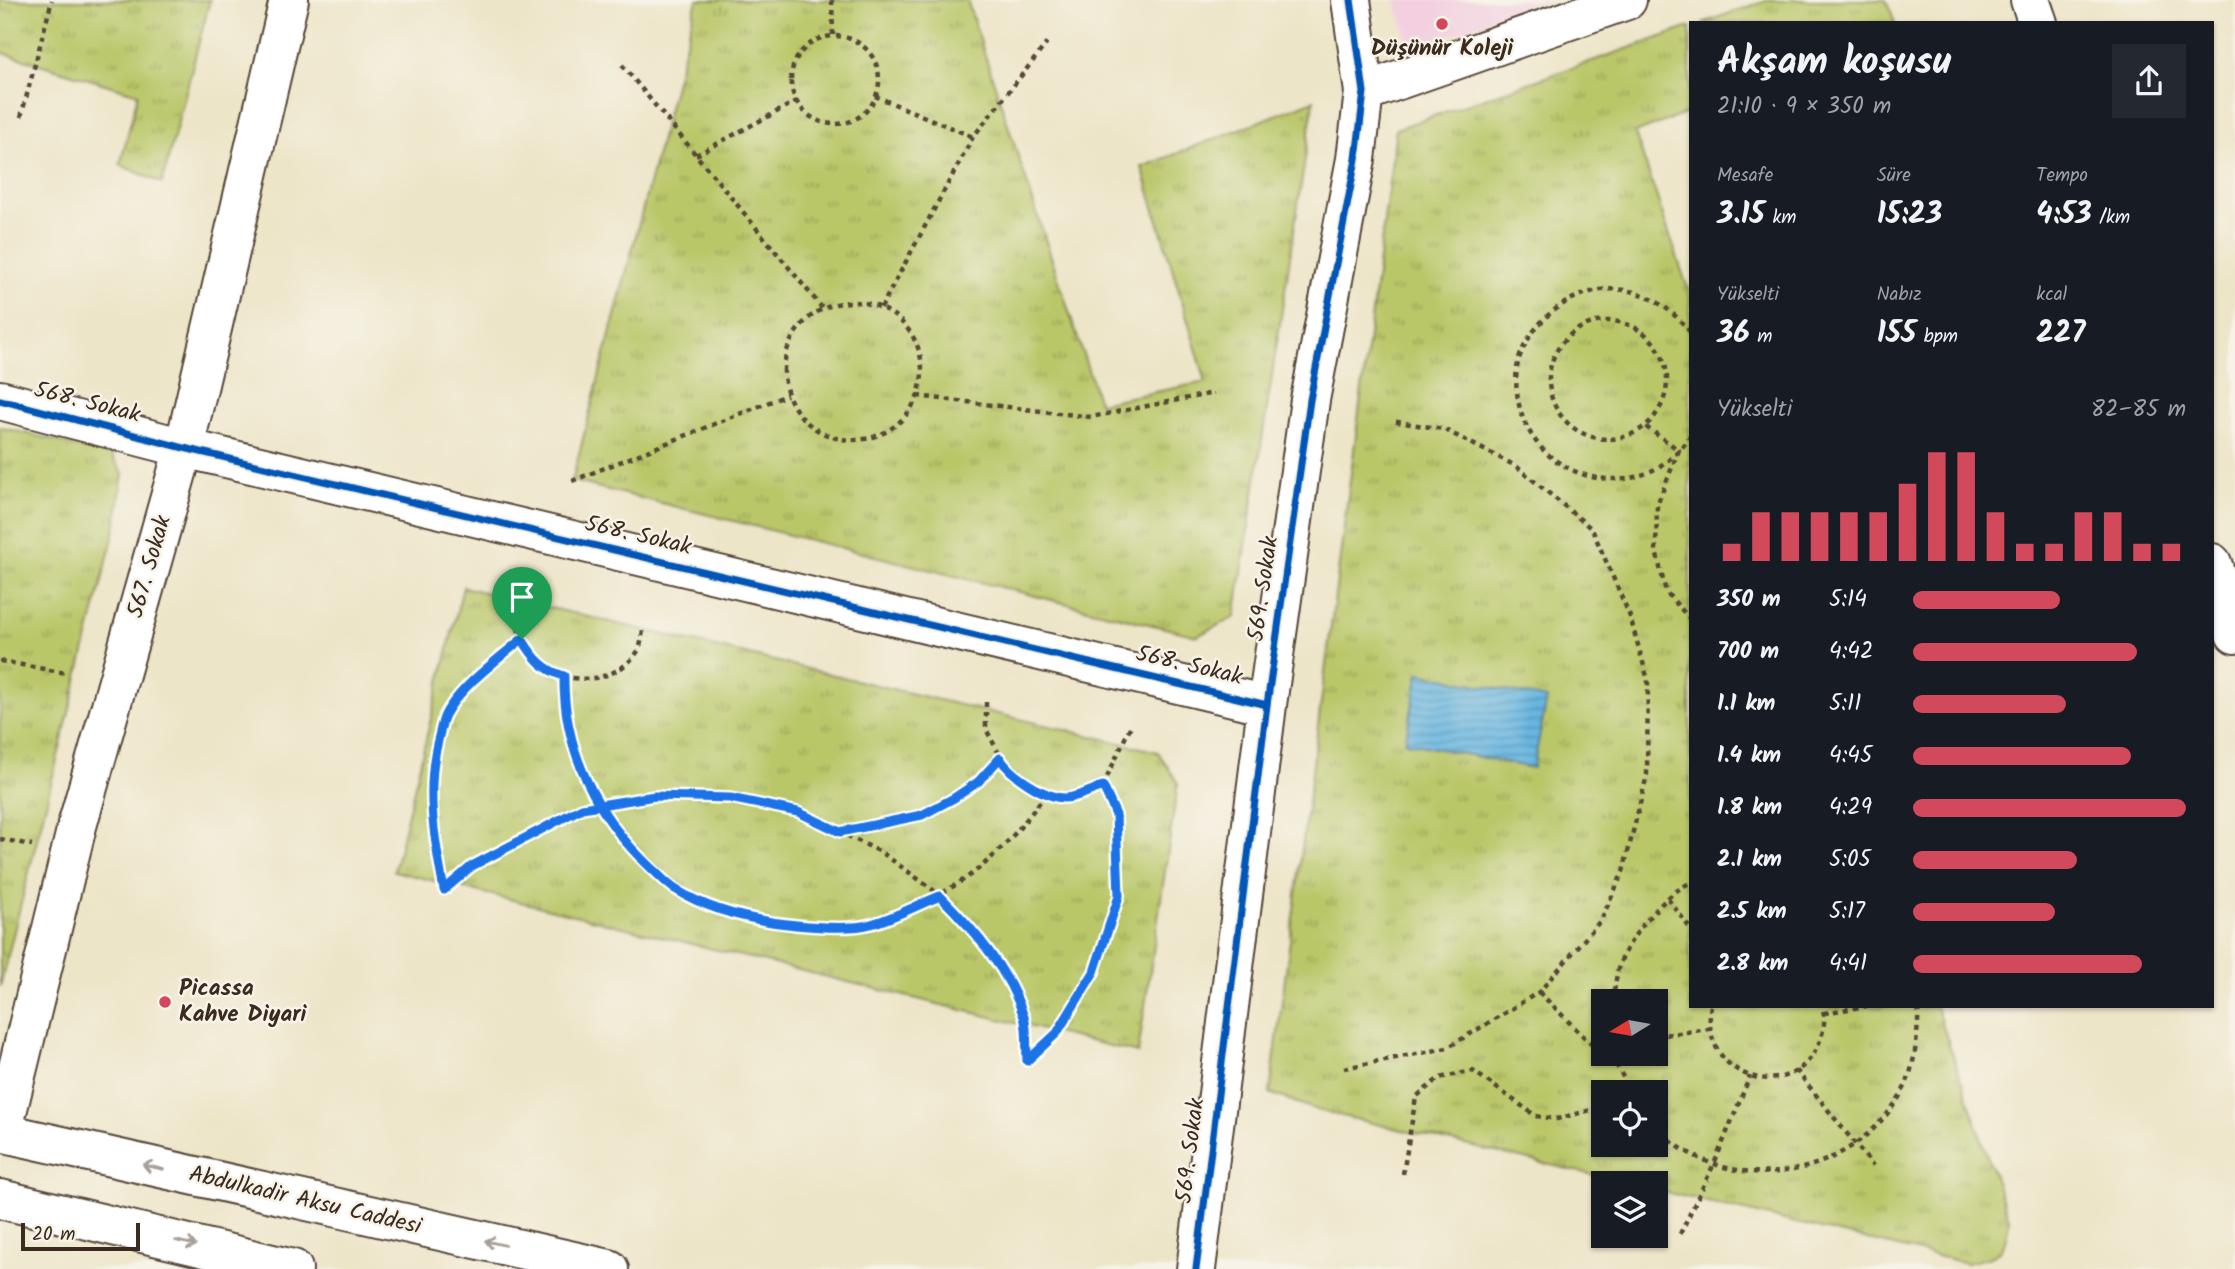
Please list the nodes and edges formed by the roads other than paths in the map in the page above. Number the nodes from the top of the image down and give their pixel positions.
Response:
1 (289, 0) edge
2 (1351, 0) edge
3 (1627, 0) edge
4 (2031, 0) edge
5 (2037, 21) edge
6 (1364, 92) junction
7 (0, 400) edge
8 (184, 448) junction
9 (2214, 569) edge
10 (2235, 634) edge
11 (1267, 705) junction
12 (1, 1132) edge
13 (0, 1199) edge
14 (293, 1269) edge
15 (609, 1269) edge
16 (1196, 1269) edge

1 - 8 street, 567. Sokak
2 - 6 street, 569. Sokak
3 - 6 street
4 - 5 street
6 - 11 street, 569. Sokak
7 - 8 street, 568. Sokak
8 - 11 street, 568. Sokak
8 - 12 street, 567. Sokak
9 - 10 street
11 - 16 street, 569. Sokak
15 -> 12 street, Abdulkadir Aksu Caddesi
13 -> 14 street

